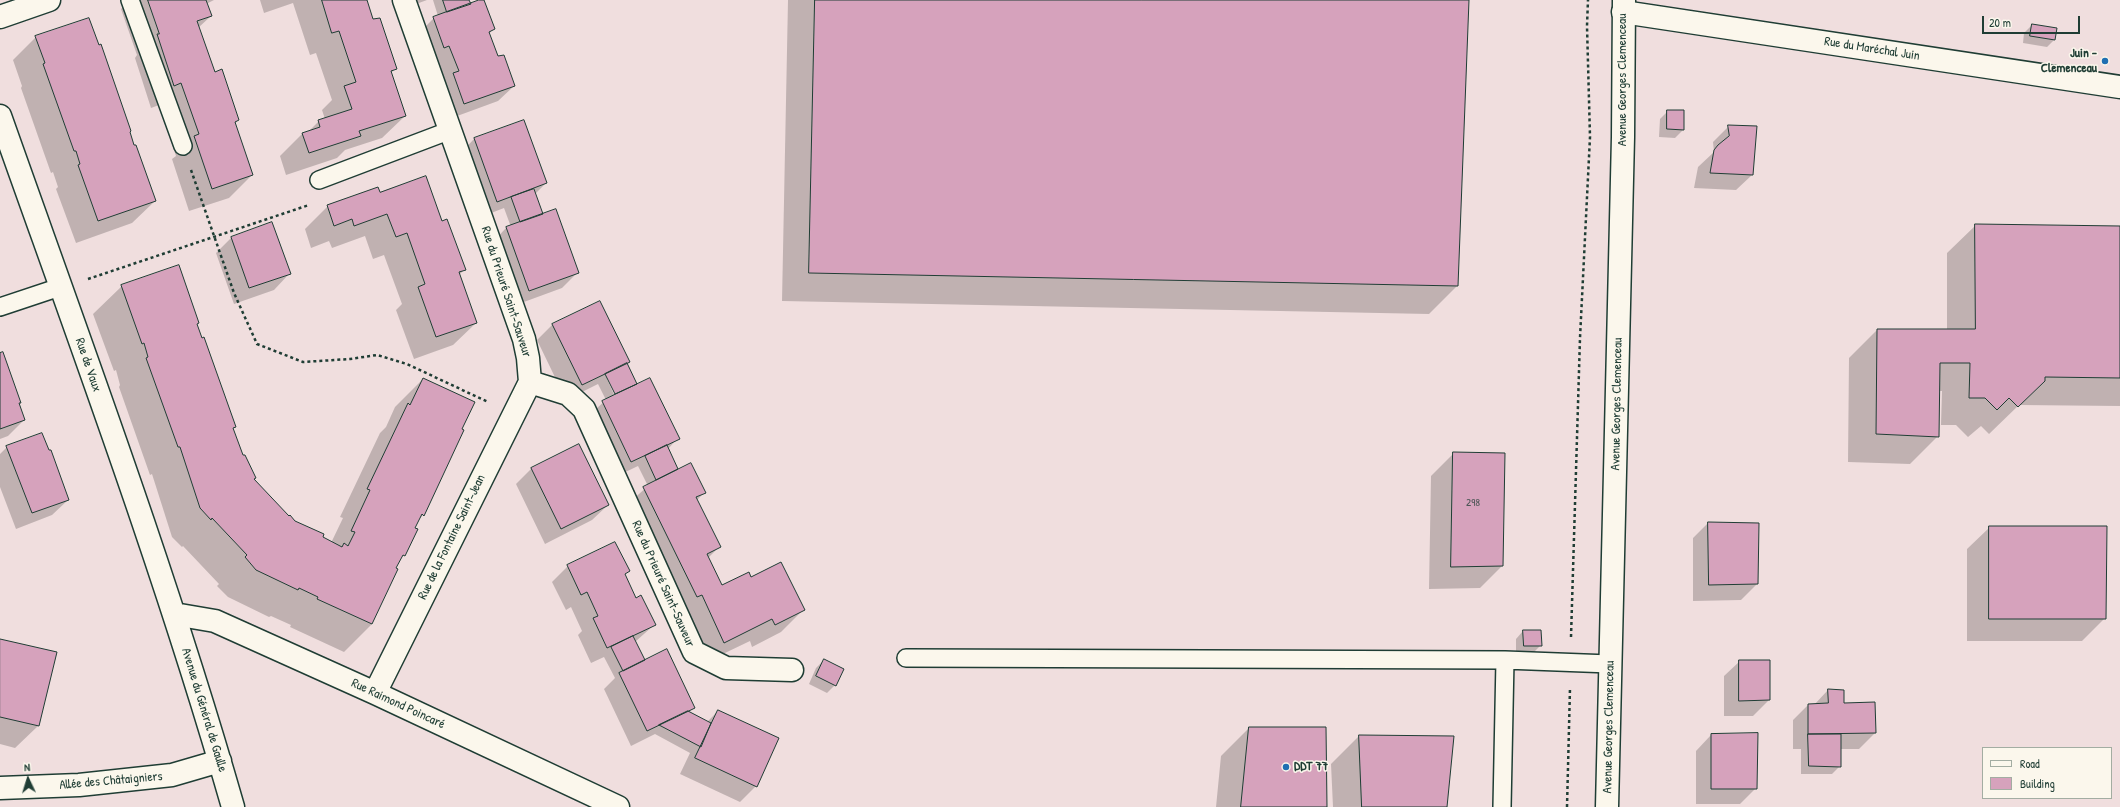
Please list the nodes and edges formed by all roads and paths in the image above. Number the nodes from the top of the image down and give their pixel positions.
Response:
1 (48, 0) edge
2 (130, 0) edge
3 (404, 0) edge
4 (1588, 0) edge
5 (1624, 6) edge
6 (0, 16) edge
7 (2120, 87) edge
8 (0, 116) edge
9 (451, 130) junction
10 (183, 146) joint
11 (319, 180) joint
12 (214, 237) junction
13 (60, 287) junction
14 (0, 307) edge
15 (530, 382) junction
16 (514, 415) junction
17 (174, 614) junction
18 (906, 658) dead end
19 (1505, 660) junction
20 (1571, 661) junction
21 (1610, 664) junction
22 (792, 670) dead end
23 (375, 693) junction
24 (220, 761) junction
25 (0, 788) edge
26 (233, 807) edge
27 (618, 807) edge
28 (1502, 807) edge
29 (1567, 807) edge
30 (1607, 807) edge

1 - 6 street
2 - 10 lane
3 - 9 street, Rue du Prieuré Saint-Sauveur
4 - 20 path
5 - 7 street, Rue du Maréchal Juin
5 - 21 street, Avenue Georges Clemenceau
8 - 13 street, Rue de Vaux
9 - 11 lane
9 - 15 street, Rue du Prieuré Saint-Sauveur
10 - 12 path
11 - 12 path
12 - 13 path
12 - 16 path
13 - 14 lane
13 - 17 street, Rue de Vaux
15 - 16 street, Rue de la Fontaine Saint-Jean
15 - 22 street, Rue du Prieuré Saint-Sauveur
16 - 23 street, Rue de la Fontaine Saint-Jean
17 - 23 street, Rue Raimond Poincaré
17 - 24 street, Avenue du Général de Gaulle
18 - 19 lane
19 - 20 lane
19 - 28 lane
20 - 21 lane
20 - 29 path
21 - 30 street, Avenue Georges Clemenceau
23 - 27 street, Rue Raimond Poincaré
24 - 25 street, Allée des Châtaigniers
24 - 26 street, Avenue du Général de Gaulle

